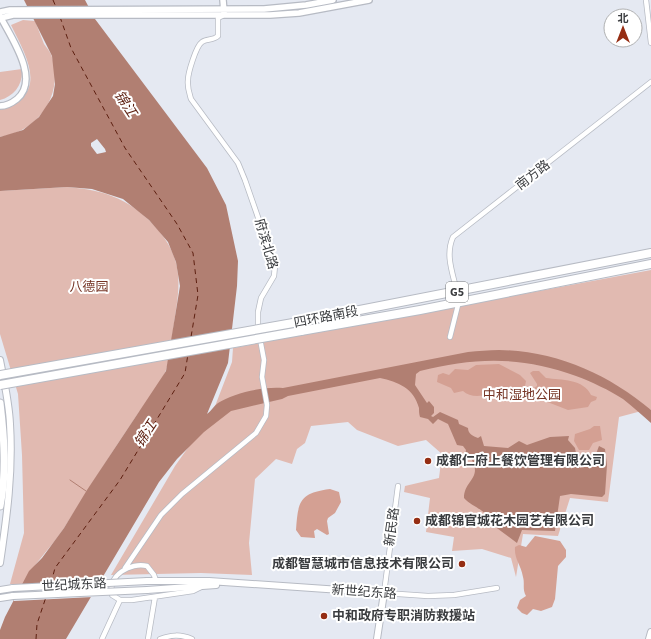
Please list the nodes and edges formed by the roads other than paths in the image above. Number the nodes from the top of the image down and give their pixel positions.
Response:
1 (223, 0) edge
2 (333, 0) edge
3 (369, 0) edge
4 (646, 0) edge
5 (224, 12) junction
6 (0, 16) edge
7 (651, 43) edge
8 (651, 82) edge
9 (0, 106) edge
10 (651, 253) edge
11 (651, 264) edge
12 (455, 284) dead end
13 (458, 305) dead end
14 (450, 338) dead end
15 (0, 363) edge
16 (0, 375) edge
17 (0, 384) edge
18 (0, 403) edge
19 (398, 486) dead end
20 (0, 506) edge
21 (0, 563) edge
22 (125, 568) junction
23 (147, 581) joint
24 (156, 581) junction
25 (231, 584) junction
26 (204, 586) junction
27 (497, 588) dead end
28 (0, 590) edge
29 (147, 590) joint
30 (384, 593) junction
31 (155, 597) junction
32 (0, 598) edge
33 (120, 600) junction
34 (651, 632) edge
35 (102, 639) edge
36 (148, 639) edge
37 (160, 639) edge
38 (192, 639) edge
39 (377, 639) edge
40 (649, 639) edge

1 - 5 street
2 - 5 street
3 - 5 street
4 - 7 street
5 - 6 street
5 - 22 street, 府滨北路
6 - 9 street
8 - 12 street, 南方路
10 - 16 highway, 四环路南段 / G5, bridge
11 - 17 highway, 四环路南段 / G5, bridge
13 - 14 street
15 - 21 main road
18 - 20 highway
19 - 30 street, 新民路
22 - 24 street
22 - 33 street, 府滨北路
23 - 24 main road, 新世纪东路
23 - 28 main road, 世纪城东路, bridge
24 - 25 main road, 新世纪东路
25 - 26 main road, 新世纪东路
25 - 30 main road, 新世纪东路
26 - 29 main road, 新世纪东路
26 - 31 street, 新世纪东路
27 - 30 street, 新世纪东路
29 - 32 main road, 世纪城东路, bridge
30 - 39 main road, 新民路
31 - 33 street, 新世纪东路
31 - 36 street
33 - 35 street
34 - 40 main road
37 - 38 street

